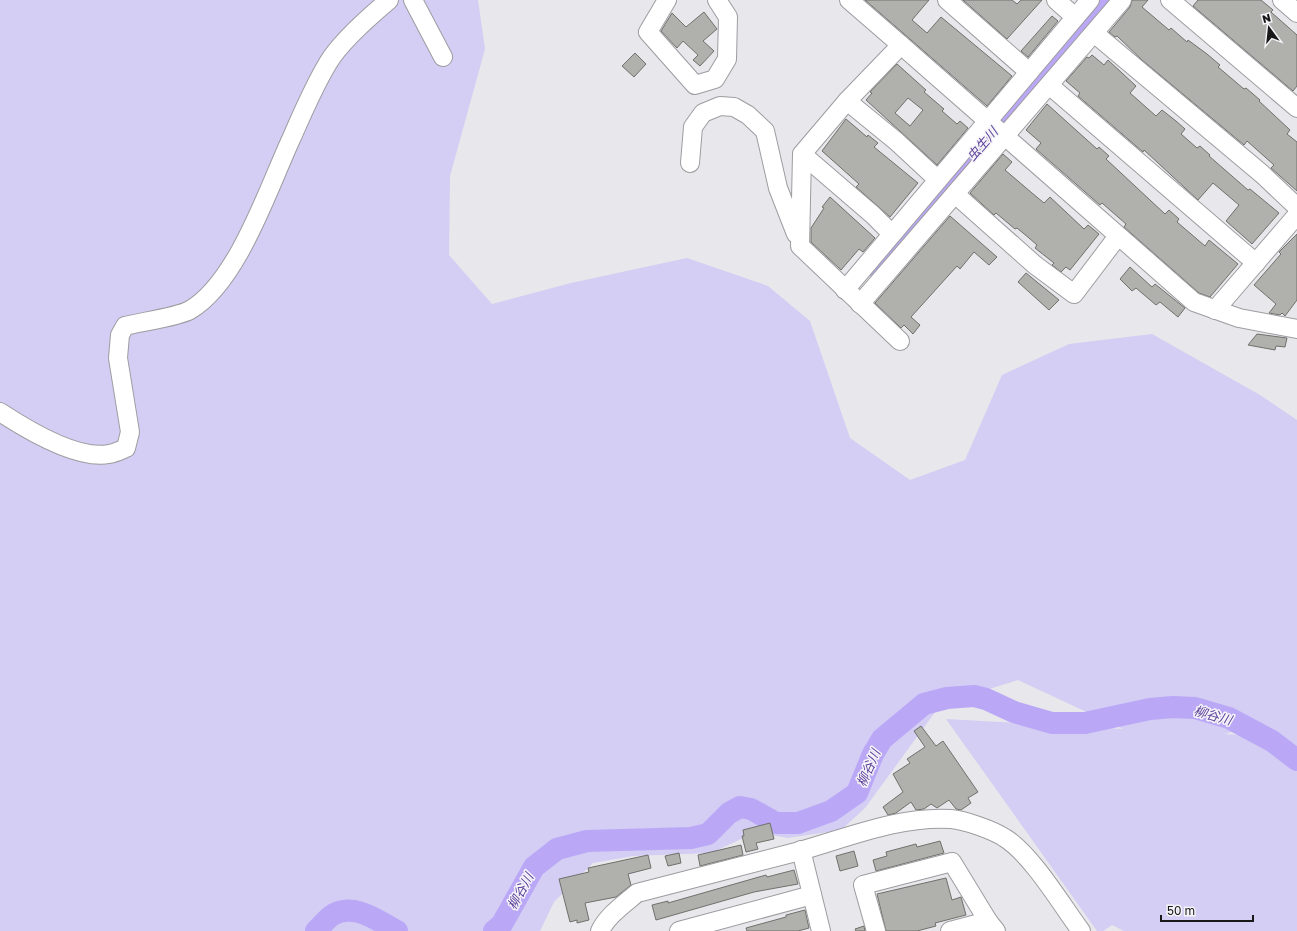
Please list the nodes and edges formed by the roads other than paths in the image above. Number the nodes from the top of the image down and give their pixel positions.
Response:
1 (389, 0) edge
2 (413, 0) edge
3 (667, 0) edge
4 (717, 0) edge
5 (849, 0) edge
6 (947, 0) edge
7 (1056, 0) edge
8 (1090, 0) edge
9 (1122, 0) edge
10 (1170, 0) edge
11 (1282, 0) edge
12 (1297, 13) edge
13 (1075, 17) junction
14 (1094, 33) junction
15 (901, 45) junction
16 (442, 57) dead end
17 (1029, 72) junction
18 (1049, 85) junction
19 (847, 101) junction
20 (1297, 108) edge
21 (988, 121) junction
22 (1005, 136) junction
23 (802, 154) junction
24 (690, 163) dead end
25 (938, 180) junction
26 (955, 194) junction
27 (1297, 207) edge
28 (1297, 215) edge
29 (892, 234) junction
30 (1118, 236) junction
31 (800, 246) junction
32 (1256, 263) junction
33 (845, 290) junction
34 (860, 304) junction
35 (1215, 310) junction
36 (1297, 329) edge
37 (900, 341) dead end
38 (0, 412) edge
39 (801, 850) junction
40 (812, 895) junction
41 (992, 926) edge
42 (600, 931) edge
43 (679, 931) edge
44 (821, 931) edge
45 (876, 931) edge
46 (950, 931) edge
47 (1081, 931) edge

1 - 38 street
2 - 16 street
3 - 4 street
5 - 15 street
6 - 17 street
7 - 13 street
8 - 13 street
9 - 14 street
10 - 20 street
11 - 12 street
13 - 17 street
14 - 18 street
14 - 27 street
15 - 19 street
15 - 21 street
17 - 21 street
18 - 22 street
18 - 32 street
19 - 23 street
19 - 25 street
21 - 22 street
21 - 25 street
22 - 26 street
22 - 30 street
23 - 29 street
23 - 31 street
24 - 31 street
25 - 29 street
26 - 30 street
26 - 34 street
28 - 32 street
29 - 33 street
30 - 35 street
31 - 33 street
32 - 35 street
33 - 34 street
34 - 37 street
35 - 36 street
39 - 40 street
39 - 42 street
39 - 47 street
40 - 43 street
40 - 44 street
41 - 45 street
41 - 46 street

